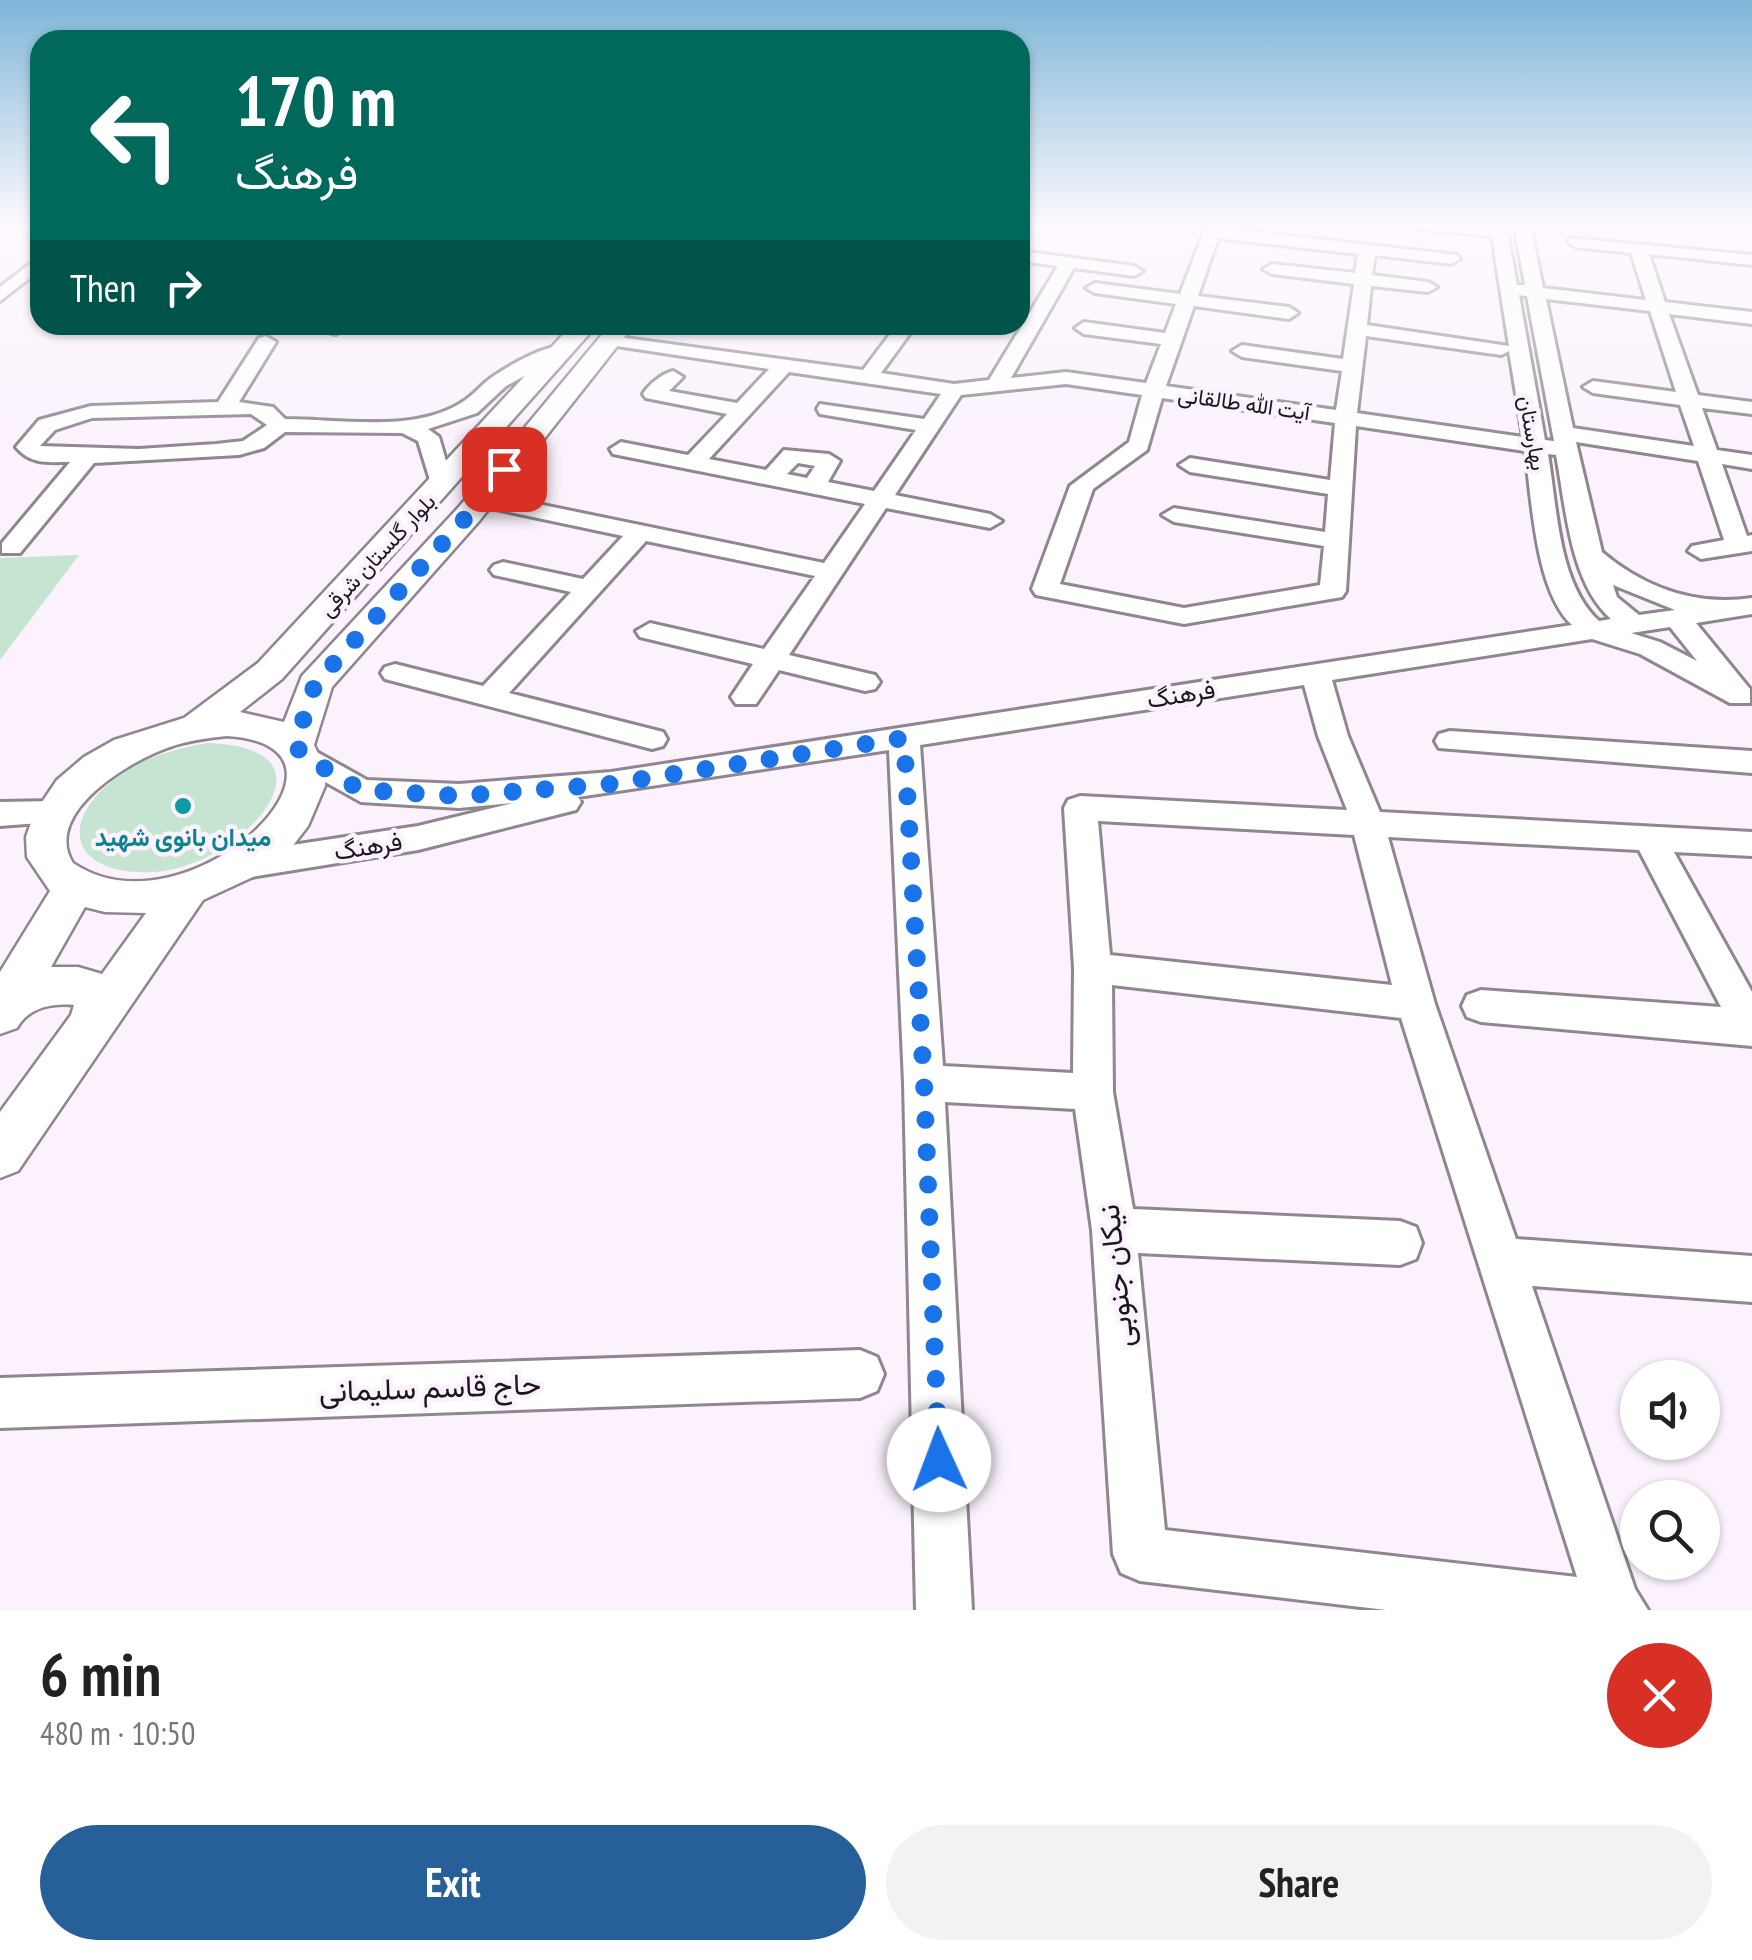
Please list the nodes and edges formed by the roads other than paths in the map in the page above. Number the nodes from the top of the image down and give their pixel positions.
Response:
1 (1047, 299) edge
2 (1179, 299) edge
3 (1362, 299) edge
4 (1511, 299) edge
5 (1539, 299) edge
6 (1596, 299) edge
7 (1656, 299) edge
8 (1186, 300) junction
9 (1659, 307) junction
10 (1289, 313) dead end
11 (1752, 318) edge
12 (1030, 328) edge
13 (1084, 328) dead end
14 (1358, 329) junction
15 (595, 335) edge
16 (602, 335) edge
17 (637, 335) edge
18 (900, 335) edge
19 (1026, 335) edge
20 (1172, 340) junction
21 (266, 342) dead end
22 (1501, 348) dead end
23 (562, 350) junction
24 (1242, 350) dead end
25 (784, 365) junction
26 (1354, 367) junction
27 (673, 377) dead end
28 (868, 378) junction
29 (997, 384) junction
30 (1593, 387) dead end
31 (954, 390) junction
32 (1154, 390) junction
33 (1691, 400) junction
34 (224, 408) junction
35 (1752, 408) edge
36 (828, 409) dead end
37 (742, 410) junction
38 (1346, 418) junction
39 (279, 425) junction
40 (929, 426) junction
41 (406, 427) junction
42 (1565, 441) junction
43 (1535, 445) junction
44 (621, 448) dead end
45 (87, 456) junction
46 (1710, 456) junction
47 (692, 462) junction
48 (1752, 462) edge
49 (1190, 465) dead end
50 (441, 485) junction
51 (1342, 489) junction
52 (480, 499) junction
53 (880, 499) junction
54 (1174, 515) dead end
55 (990, 520) dead end
56 (641, 532) junction
57 (1337, 541) junction
58 (1745, 544) edge
59 (11, 548) dead end
60 (1701, 551) dead end
61 (1591, 556) junction
62 (503, 570) dead end
63 (831, 572) junction
64 (588, 588) junction
65 (1739, 608) edge
66 (1677, 618) junction
67 (1634, 624) junction
68 (650, 631) dead end
69 (1594, 631) junction
70 (770, 662) junction
71 (395, 673) dead end
72 (1315, 673) junction
73 (264, 678) junction
74 (865, 682) dead end
75 (315, 684) junction
76 (490, 696) junction
77 (746, 697) dead end
78 (1746, 704) edge
79 (197, 726) junction
80 (652, 738) dead end
81 (904, 738) junction
82 (1450, 741) dead end
83 (300, 750) junction
84 (1752, 762) edge
85 (610, 784) junction
86 (54, 813) junction
87 (0, 814) edge
88 (1367, 820) junction
89 (1650, 838) junction
90 (1752, 844) edge
91 (238, 866) junction
92 (73, 888) junction
93 (188, 889) junction
94 (1093, 968) junction
95 (1416, 1004) junction
96 (1481, 1006) dead end
97 (5, 1008) edge
98 (1751, 1027) edge
99 (92, 1028) junction
100 (924, 1083) junction
101 (1093, 1092) junction
102 (0, 1154) edge
103 (1114, 1230) junction
104 (1400, 1243) dead end
105 (1501, 1261) junction
106 (1752, 1278) edge
107 (860, 1374) dead end
108 (0, 1403) edge
109 (944, 1610) edge
110 (1617, 1610) edge

1 - 12 street
2 - 8 street
3 - 14 street
4 - 43 street, بهارستان
5 - 42 street, بهارستان
6 - 9 street
7 - 9 street
8 - 10 street
8 - 20 street
9 - 11 street
9 - 33 street
13 - 20 street
14 - 22 street
14 - 26 street
15 - 23 main road, بلوار گلستان شرقی
16 - 52 main road, بلوار گلستان شرقی
17 - 25 street, آیت الله طالقانی
18 - 28 street
19 - 29 street
20 - 32 street
21 - 34 street
23 - 41 street
23 - 50 main road, بلوار گلستان شرقی
24 - 26 street
25 - 28 street, آیت الله طالقانی
25 - 37 street
26 - 38 street
27 - 37 street
28 - 31 street, آیت الله طالقانی
29 - 31 street, آیت الله طالقانی
29 - 32 street, آیت الله طالقانی
30 - 33 street
31 - 40 street
32 - 38 street, آیت الله طالقانی
32 - 57 street
33 - 35 street
33 - 46 street
34 - 39 street
34 - 45 street
36 - 40 street
37 - 47 street
38 - 43 street, آیت الله طالقانی
38 - 51 street
39 - 41 street
39 - 45 street
40 - 53 street
41 - 50 street
42 - 43 street, آیت الله طالقانی
42 - 46 street, آیت الله طالقانی
42 - 61 street, بهارستان
43 - 69 street, بهارستان
44 - 47 street
45 - 59 street
46 - 48 street, آیت الله طالقانی
46 - 58 street
47 - 53 street
49 - 51 street
50 - 73 main road, بلوار گلستان شرقی
51 - 57 street
52 - 56 street
52 - 75 main road, بلوار گلستان شرقی
53 - 55 street
53 - 63 street
54 - 57 street
56 - 63 street
56 - 64 street
58 - 60 street
61 - 65 street
61 - 67 street, بهارستان
62 - 64 street
63 - 70 street
64 - 76 street
65 - 66 street, فرهنگ
66 - 67 street, فرهنگ
66 - 78 street
67 - 69 street, فرهنگ
68 - 70 street
69 - 72 street, فرهنگ
69 - 78 street
70 - 74 street
70 - 77 street
71 - 76 street
72 - 81 street, فرهنگ
72 - 88 street
73 - 75 main road
73 - 79 main road, بلوار گلستان شرقی
75 - 83 main road, بلوار گلستان شرقی
76 - 80 street
79 - 83 main road
79 - 86 main road
81 - 85 street, فرهنگ
81 - 100 street
82 - 84 street
83 - 85 street, فرهنگ
83 - 91 main road
85 - 91 street, فرهنگ
86 - 87 street
86 - 92 main road
88 - 89 street
88 - 94 street, نیکان جنوبی
88 - 95 street
89 - 90 street
89 - 98 street
91 - 93 main road
92 - 93 main road
92 - 97 main road
93 - 99 main road
94 - 95 street
94 - 101 street, نیکان جنوبی
95 - 105 street
96 - 98 street
97 - 99 main road
99 - 102 main road
100 - 101 street
100 - 109 street
101 - 103 street, نیکان جنوبی
103 - 104 street
103 - 110 street, نیکان جنوبی
105 - 106 street
105 - 110 street
107 - 108 street, حاج قاسم سلیمانی

